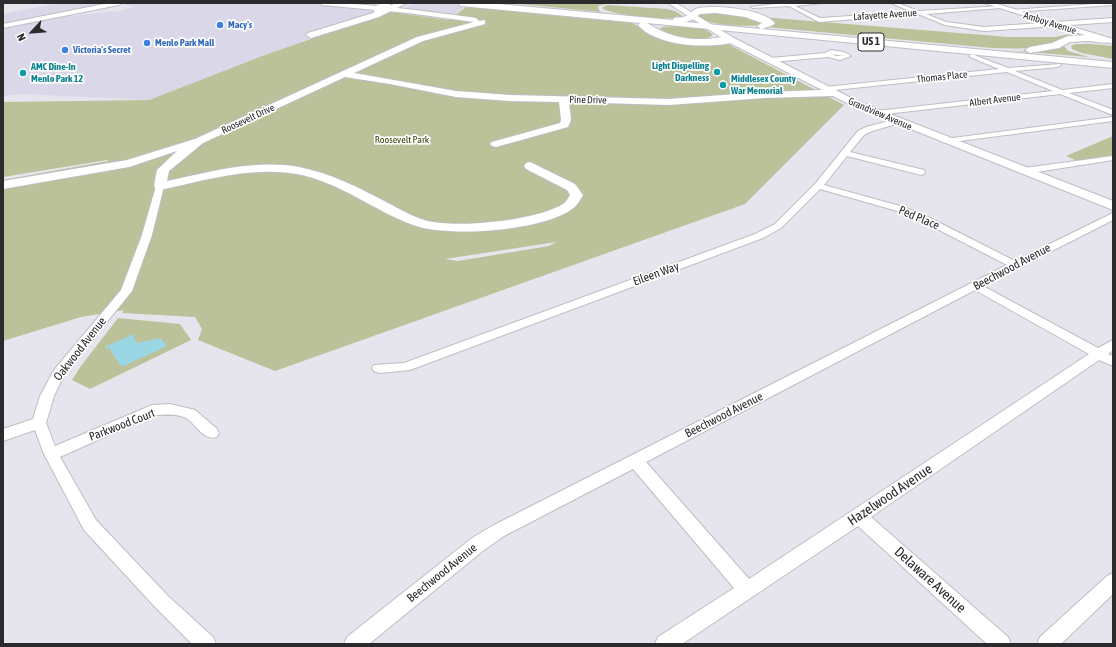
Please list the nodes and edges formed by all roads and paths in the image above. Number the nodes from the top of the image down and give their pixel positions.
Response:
1 (119, 3) edge
2 (322, 3) edge
3 (403, 3) edge
4 (461, 3) edge
5 (486, 3) edge
6 (500, 3) edge
7 (671, 3) edge
8 (821, 3) edge
9 (893, 3) edge
10 (987, 3) edge
11 (105, 4) edge
12 (788, 4) edge
13 (1113, 4) edge
14 (387, 6) edge
15 (520, 6) junction
16 (369, 7) joint
17 (601, 7) dead end
18 (753, 7) dead end
19 (1000, 7) junction
20 (662, 8) dead end
21 (683, 11) junction
22 (1012, 11) junction
23 (918, 13) junction
24 (692, 16) junction
25 (624, 18) junction
26 (1113, 20) edge
27 (675, 22) junction
28 (1055, 24) junction
29 (3, 26) edge
30 (710, 27) junction
31 (747, 28) junction
32 (1070, 34) junction
33 (311, 35) dead end
34 (731, 40) junction
35 (1111, 42) edge
36 (990, 50) junction
37 (385, 55) junction
38 (828, 55) dead end
39 (972, 56) dead end
40 (772, 60) junction
41 (1113, 61) edge
42 (1061, 63) junction
43 (1113, 65) edge
44 (1113, 69) edge
45 (1007, 70) junction
46 (343, 74) junction
47 (409, 85) junction
48 (1113, 86) edge
49 (830, 91) junction
50 (1061, 92) junction
51 (564, 100) junction
52 (1113, 113) edge
53 (877, 114) junction
54 (1113, 119) edge
55 (896, 121) junction
56 (945, 141) junction
57 (199, 142) junction
58 (496, 144) dead end
59 (844, 153) junction
60 (1113, 158) edge
61 (129, 163) junction
62 (530, 166) dead end
63 (163, 170) junction
64 (1024, 171) junction
65 (921, 172) dead end
66 (3, 185) edge
67 (160, 186) junction
68 (818, 186) junction
69 (1107, 203) edge
70 (1113, 216) edge
71 (1015, 264) junction
72 (975, 286) junction
73 (1113, 344) edge
74 (1098, 354) junction
75 (1113, 362) edge
76 (379, 368) dead end
77 (39, 423) junction
78 (212, 433) dead end
79 (3, 435) edge
80 (51, 454) junction
81 (636, 461) junction
82 (859, 516) junction
83 (1113, 582) edge
84 (746, 589) junction
85 (202, 643) edge
86 (354, 644) edge
87 (665, 644) edge
88 (1001, 644) edge
89 (1047, 644) edge

1 - 11 street
2 - 16 street
3 - 14 highway
4 - 25 highway, US 1
5 - 15 highway, US 1
6 - 15 highway
7 - 21 street, Grandview Avenue
8 - 12 street
9 - 23 street
10 - 19 street, Amboy Avenue
11 - 29 street
12 - 18 street
12 - 23 street, Lafayette Avenue
13 - 22 street
14 - 16 highway
14 - 33 highway
14 - 37 street, Roosevelt Drive
15 - 25 highway, US 1
17 - 25 highway
19 - 22 street, Amboy Avenue
19 - 23 street, Lafayette Avenue
20 - 21 highway
21 - 24 street, Grandview Avenue
22 - 28 street, Amboy Avenue
23 - 28 street
24 - 27 highway
24 - 30 street, Grandview Avenue
24 - 31 highway
25 - 27 highway, US 1
25 - 34 highway
26 - 28 street
27 - 30 highway, US 1
27 - 30 highway
28 - 32 street, Amboy Avenue
30 - 31 highway, US 1
30 - 34 street, Grandview Avenue
30 - 42 highway, US 1
31 - 36 highway, US 1
32 - 35 highway
32 - 36 highway
34 - 40 street, Grandview Avenue
35 - 41 highway
36 - 41 highway, US 1
37 - 46 street, Roosevelt Drive
37 - 47 street
38 - 40 street
39 - 45 street
40 - 49 street, Grandview Avenue
42 - 43 highway, US 1
42 - 44 highway
42 - 45 street, Thomas Place
45 - 49 street, Thomas Place
45 - 50 street
46 - 47 street, Pine Drive
46 - 57 street, Roosevelt Drive
47 - 51 street, Pine Drive
48 - 50 street, Albert Avenue
49 - 51 street, Pine Drive
49 - 53 street, Grandview Avenue
50 - 52 street
50 - 53 street, Albert Avenue
51 - 58 street
53 - 55 street, Grandview Avenue
54 - 56 street
55 - 56 street, Grandview Avenue
55 - 59 street, Eileen Way
56 - 64 street, Grandview Avenue
57 - 61 street, Roosevelt Drive
57 - 63 street
59 - 65 street
59 - 68 street, Eileen Way
60 - 64 street
61 - 63 street
61 - 66 street, Roosevelt Drive
62 - 67 street
63 - 67 street, Oakwood Avenue
64 - 69 street, Grandview Avenue
67 - 77 street, Oakwood Avenue
68 - 71 street, Ped Place
68 - 76 street, Eileen Way
70 - 71 street, Beechwood Avenue
71 - 72 street, Beechwood Avenue
72 - 74 street
72 - 81 street, Beechwood Avenue
73 - 74 street, Hazelwood Avenue
74 - 75 street
74 - 82 street, Hazelwood Avenue
77 - 79 street
77 - 80 street
78 - 80 street, Parkwood Court
80 - 85 street
81 - 84 street
81 - 86 street, Beechwood Avenue
82 - 84 street, Hazelwood Avenue
82 - 88 street, Delaware Avenue
83 - 89 street
84 - 87 street, Hazelwood Avenue

